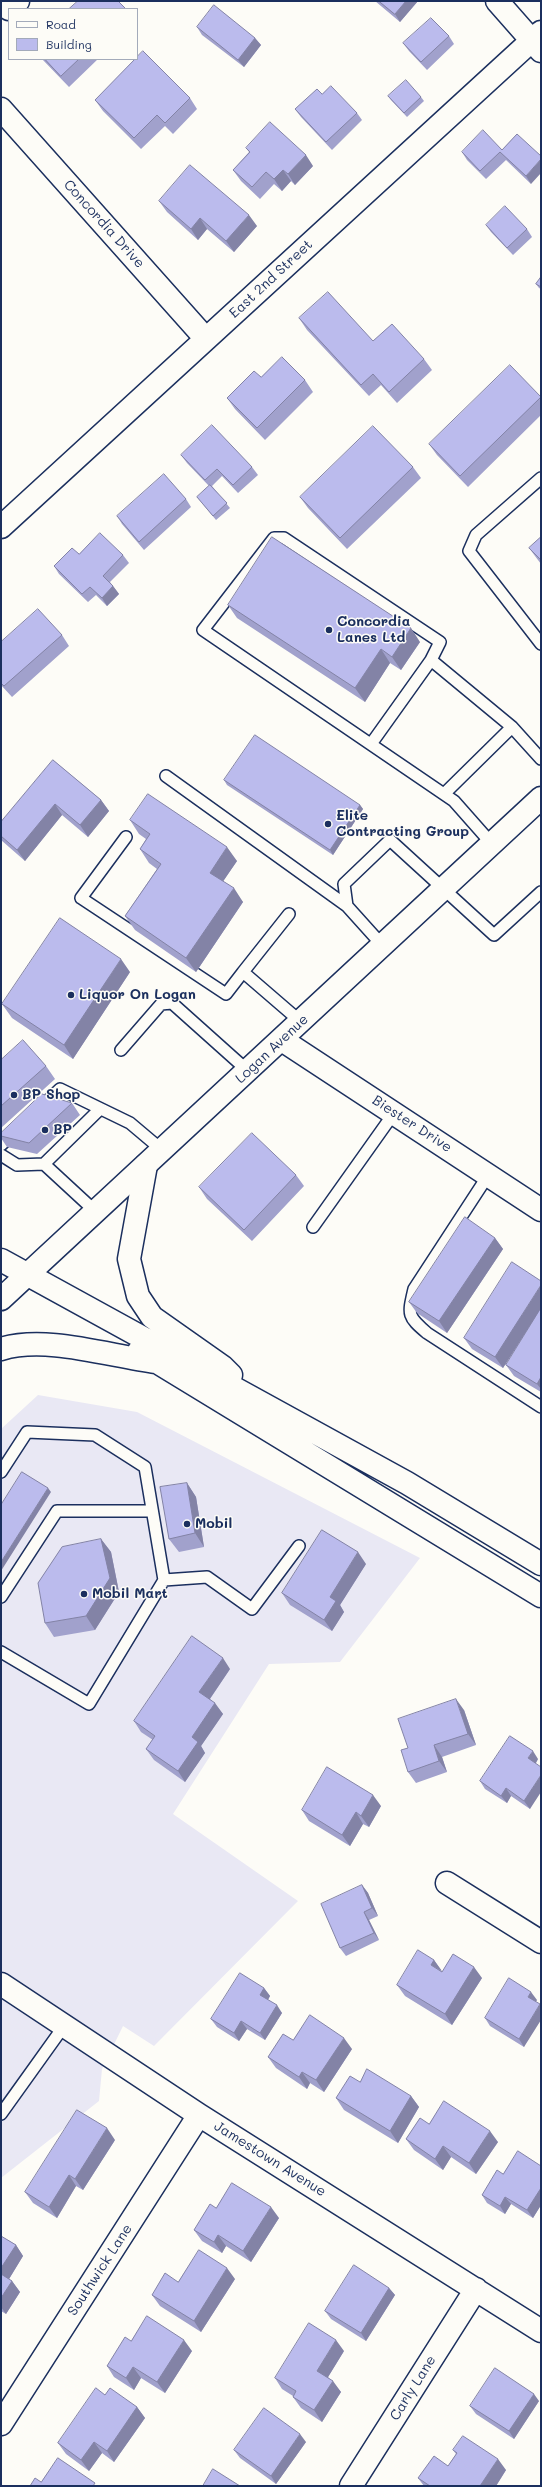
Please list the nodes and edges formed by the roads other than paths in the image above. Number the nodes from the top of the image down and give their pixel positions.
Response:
1 (18, 1) edge
2 (497, 1) edge
3 (10, 8) edge
4 (538, 41) edge
5 (1, 109) edge
6 (206, 339) junction
7 (541, 478) edge
8 (1, 527) edge
9 (541, 644) edge
10 (431, 660) junction
11 (512, 728) junction
12 (370, 744) junction
13 (541, 759) edge
14 (166, 776) dead end
15 (444, 794) junction
16 (541, 798) edge
17 (126, 836) dead end
18 (492, 844) junction
19 (444, 889) junction
20 (541, 892) edge
21 (347, 906) junction
22 (289, 914) dead end
23 (383, 946) junction
24 (243, 972) junction
25 (301, 1022) junction
26 (282, 1040) junction
27 (121, 1050) dead end
28 (248, 1071) junction
29 (100, 1109) junction
30 (394, 1113) junction
31 (33, 1115) edge
32 (22, 1125) edge
33 (1, 1146) edge
34 (162, 1150) junction
35 (1, 1155) edge
36 (44, 1164) junction
37 (146, 1165) junction
38 (489, 1174) junction
39 (541, 1210) edge
40 (96, 1212) junction
41 (313, 1227) dead end
42 (1, 1260) edge
43 (27, 1275) junction
44 (1, 1299) edge
45 (1, 1349) edge
46 (157, 1363) junction
47 (254, 1399) junction
48 (541, 1407) edge
49 (1, 1472) edge
50 (152, 1511) junction
51 (299, 1546) dead end
52 (541, 1564) edge
53 (164, 1580) junction
54 (1, 1596) edge
55 (541, 1596) edge
56 (1, 1652) edge
57 (447, 1883) dead end
58 (541, 1942) edge
59 (1, 1984) edge
60 (64, 2026) junction
61 (1, 2114) edge
62 (199, 2115) junction
63 (476, 2289) junction
64 (541, 2331) edge
65 (1, 2424) edge
66 (351, 2486) edge

1 - 3 street
2 - 4 street
4 - 6 street, East 2nd Street
5 - 6 street, Concordia Drive
6 - 8 street, East 2nd Street
7 - 9 lane
10 - 11 lane
10 - 12 lane
10 - 12 lane
11 - 13 lane
11 - 15 lane
12 - 15 lane
14 - 21 lane
15 - 18 lane
16 - 18 street, Logan Avenue
17 - 24 lane
18 - 19 street, Logan Avenue
19 - 20 lane
19 - 21 lane
19 - 23 street, Logan Avenue
21 - 23 lane
22 - 24 lane
23 - 25 street, Logan Avenue
24 - 25 lane
25 - 26 street, Logan Avenue
26 - 28 street, Logan Avenue
26 - 30 street, Biester Drive
27 - 28 lane
28 - 34 street, Logan Avenue
29 - 31 lane
29 - 34 lane
29 - 36 lane
30 - 38 street, Biester Drive
30 - 41 lane
32 - 33 lane
34 - 37 street, Logan Avenue
35 - 36 lane
36 - 40 lane
37 - 40 street, Logan Avenue
37 - 47 street
38 - 39 street, Biester Drive
38 - 48 lane
40 - 43 street, Logan Avenue
42 - 43 street
43 - 44 street, Logan Avenue
43 - 46 street
43 - 47 street
45 - 46 street
46 - 55 street
47 - 52 street
49 - 50 lane
50 - 53 lane
50 - 54 lane
51 - 53 lane
53 - 56 lane
57 - 58 street
59 - 60 street, Jamestown Avenue
60 - 61 lane
60 - 62 street, Jamestown Avenue
62 - 63 street, Jamestown Avenue
62 - 65 street, Southwick Lane
63 - 64 street, Jamestown Avenue
63 - 66 street, Carly Lane

